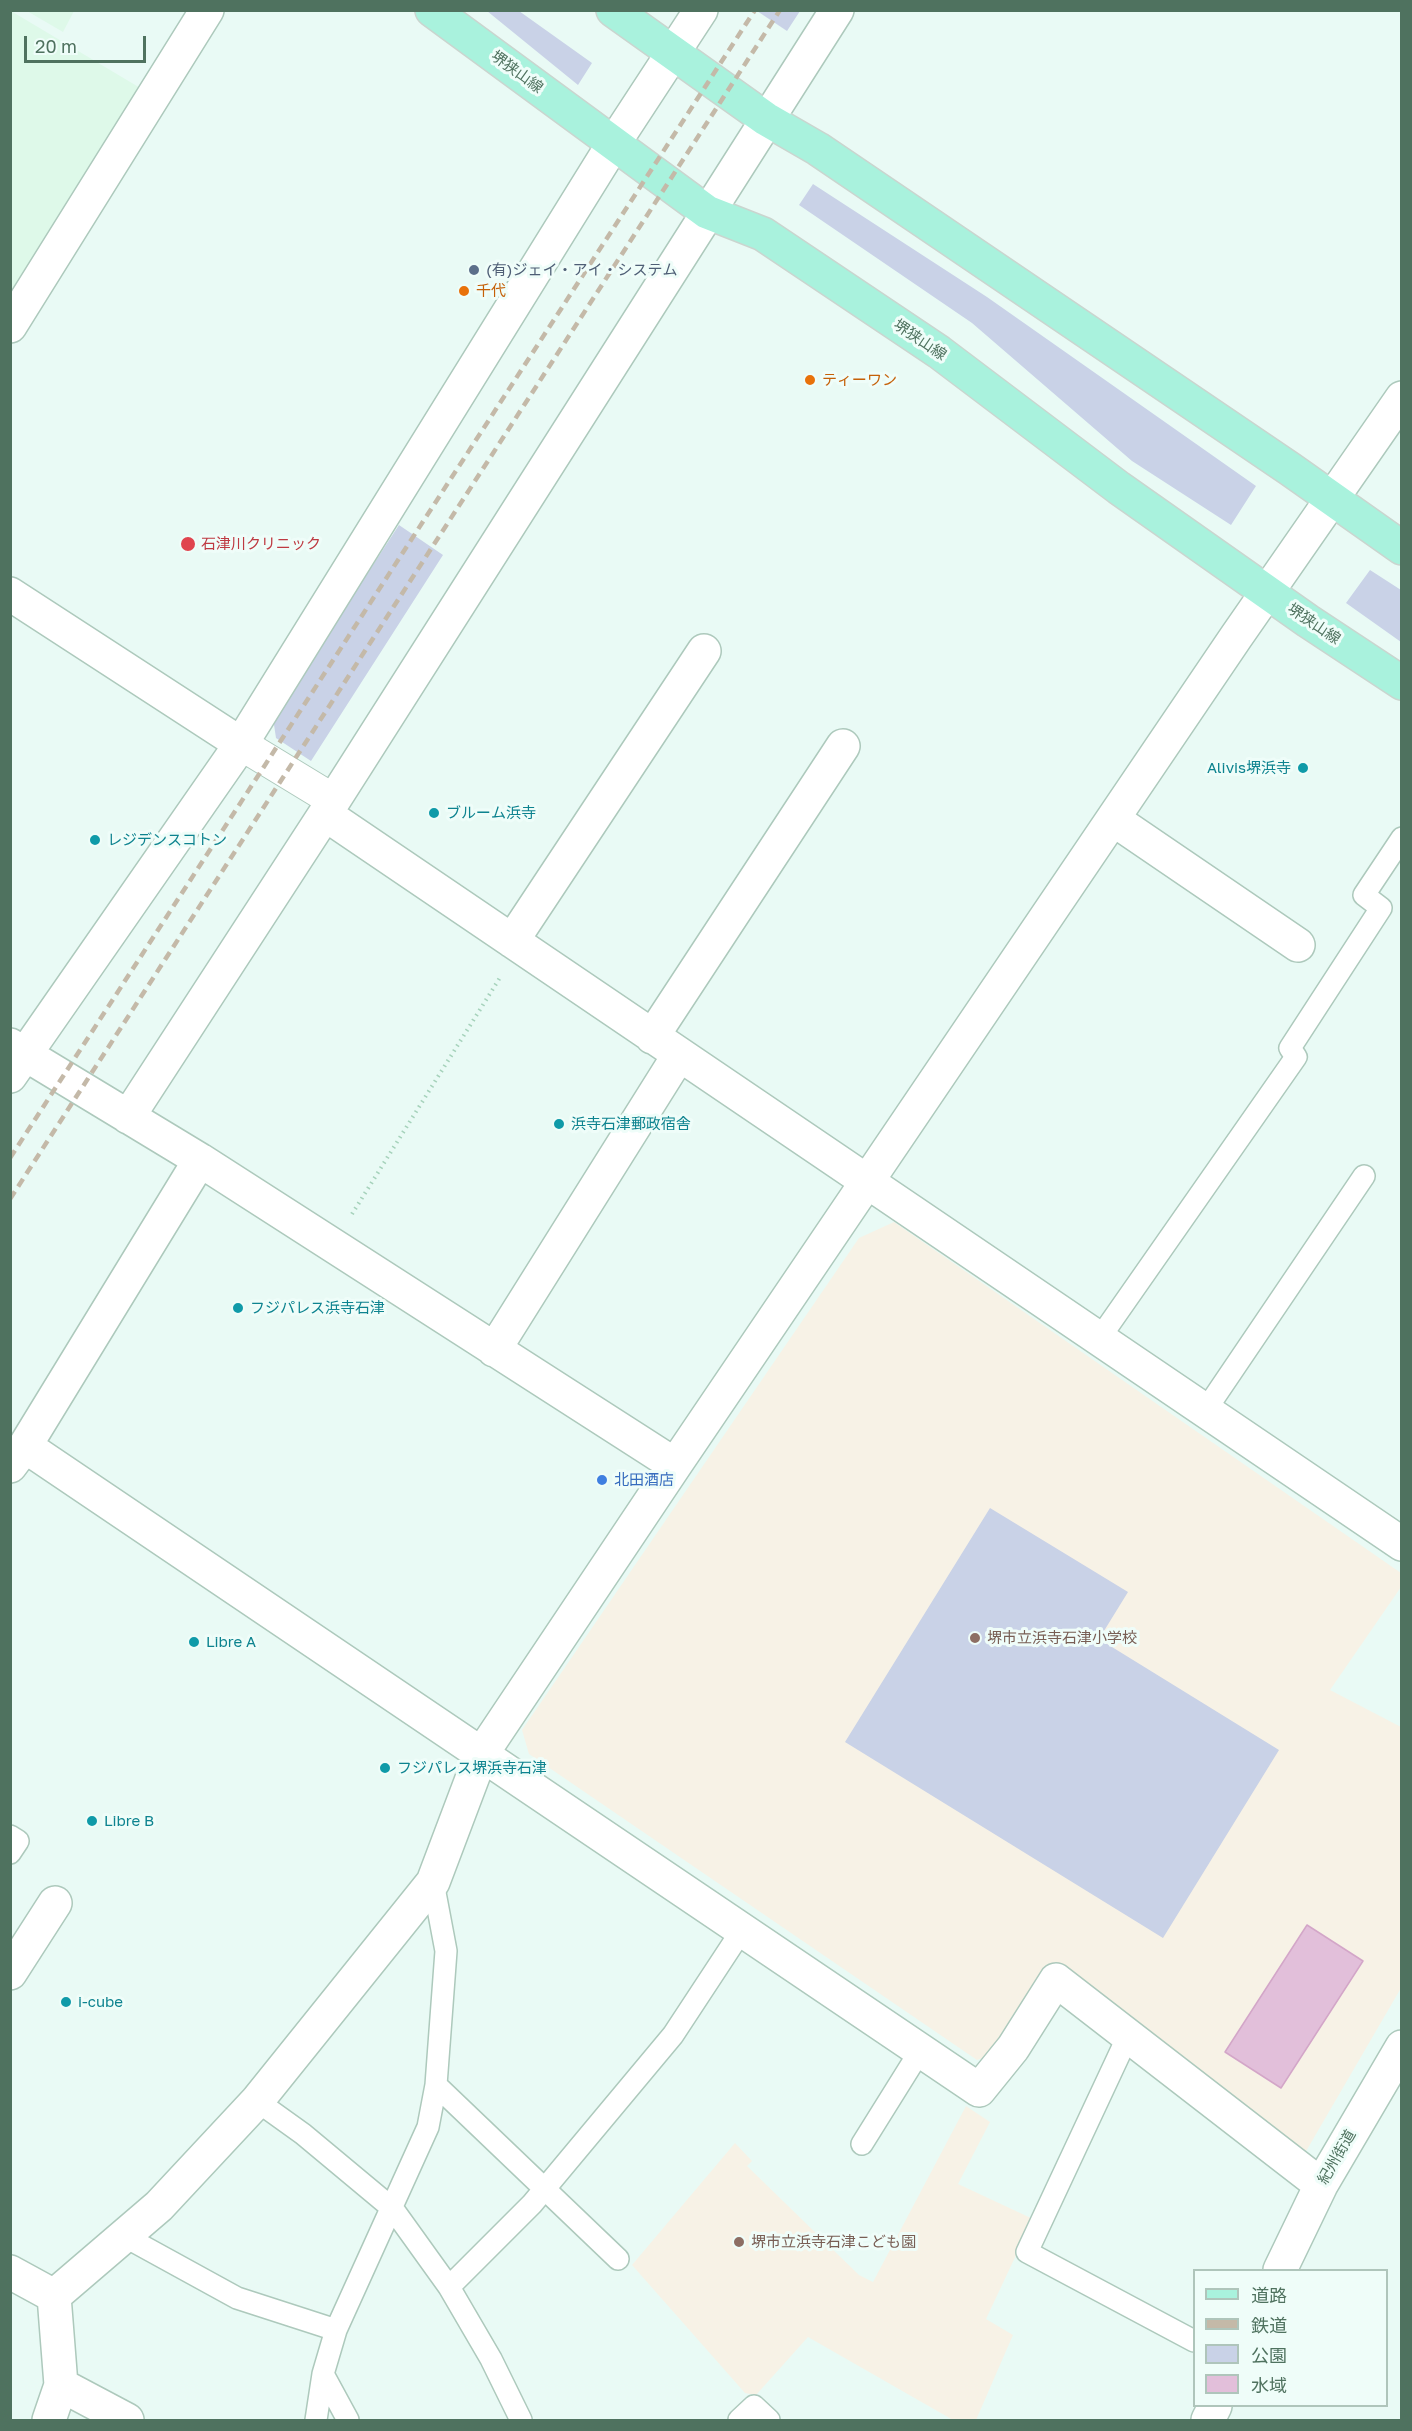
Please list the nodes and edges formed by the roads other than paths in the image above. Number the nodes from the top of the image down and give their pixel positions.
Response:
1 (207, 10) edge
2 (432, 10) edge
3 (614, 10) edge
4 (701, 10) edge
5 (837, 10) edge
6 (673, 52) junction
7 (766, 119) junction
8 (614, 143) junction
9 (707, 212) junction
10 (10, 326) edge
11 (1401, 398) edge
12 (1332, 499) junction
13 (1401, 549) edge
14 (1267, 592) junction
15 (10, 594) edge
16 (704, 651) dead end
17 (1401, 683) edge
18 (241, 744) junction
19 (843, 746) dead end
20 (329, 807) junction
21 (1113, 819) junction
22 (1401, 838) edge
23 (516, 943) junction
24 (1298, 945) dead end
25 (652, 1036) junction
26 (679, 1055) junction
27 (16, 1058) edge
28 (128, 1117) junction
29 (200, 1160) junction
30 (1364, 1176) dead end
31 (868, 1182) junction
32 (1099, 1339) junction
33 (494, 1350) junction
34 (1205, 1411) junction
35 (18, 1456) edge
36 (675, 1465) junction
37 (1401, 1544) edge
38 (481, 1755) junction
39 (10, 1836) edge
40 (10, 1853) edge
41 (433, 1882) junction
42 (55, 1903) dead end
43 (742, 1930) junction
44 (10, 1973) edge
45 (1128, 2036) junction
46 (1401, 2047) edge
47 (920, 2051) junction
48 (436, 2085) junction
49 (257, 2101) junction
50 (862, 2144) dead end
51 (1321, 2185) junction
52 (544, 2188) junction
53 (393, 2209) junction
54 (124, 2236) junction
55 (618, 2259) dead end
56 (1281, 2269) edge
57 (10, 2272) edge
58 (449, 2288) junction
59 (54, 2296) junction
60 (336, 2330) junction
61 (1193, 2340) edge
62 (323, 2374) junction
63 (61, 2385) junction
64 (1215, 2407) edge
65 (49, 2421) edge
66 (127, 2421) edge
67 (316, 2421) edge
68 (348, 2421) edge
69 (521, 2421) edge
70 (739, 2421) edge
71 (769, 2421) edge
72 (1208, 2421) edge

1 - 10 street
2 - 8 main road, 堺狭山線
3 - 6 main road
4 - 6 street
5 - 7 street
6 - 7 main road
6 - 8 street
7 - 9 street
7 - 12 main road
8 - 9 main road, 堺狭山線
8 - 18 street
9 - 14 main road, 堺狭山線
9 - 20 street
11 - 12 street
12 - 13 main road
12 - 14 street
14 - 17 main road, 堺狭山線
14 - 21 street
15 - 18 street
16 - 23 street
18 - 20 street
18 - 27 street
19 - 25 street
20 - 23 street
20 - 28 street
21 - 24 street
21 - 31 street
22 - 32 lane
23 - 25 street
25 - 26 street
26 - 31 street
26 - 33 street
27 - 28 street
28 - 29 street
29 - 33 street
29 - 35 street
30 - 34 lane
31 - 32 street
31 - 36 street
32 - 34 street
33 - 36 street
34 - 37 street
35 - 38 street
36 - 38 street
38 - 41 street
38 - 43 street
39 - 40 lane
41 - 48 lane
41 - 49 street
42 - 44 street
43 - 47 street
43 - 52 lane
45 - 47 street
45 - 51 street
45 - 61 lane
46 - 51 street, 紀州街道
47 - 50 lane
48 - 52 lane
48 - 53 lane
49 - 53 lane
49 - 54 street
51 - 56 street, 紀州街道
52 - 55 lane
52 - 58 lane
53 - 58 lane
53 - 60 lane
54 - 59 street
54 - 60 lane
57 - 59 street
58 - 69 lane
59 - 63 street
60 - 62 lane
62 - 67 lane
62 - 68 lane
63 - 65 street
63 - 66 street
64 - 72 street
70 - 71 lane

